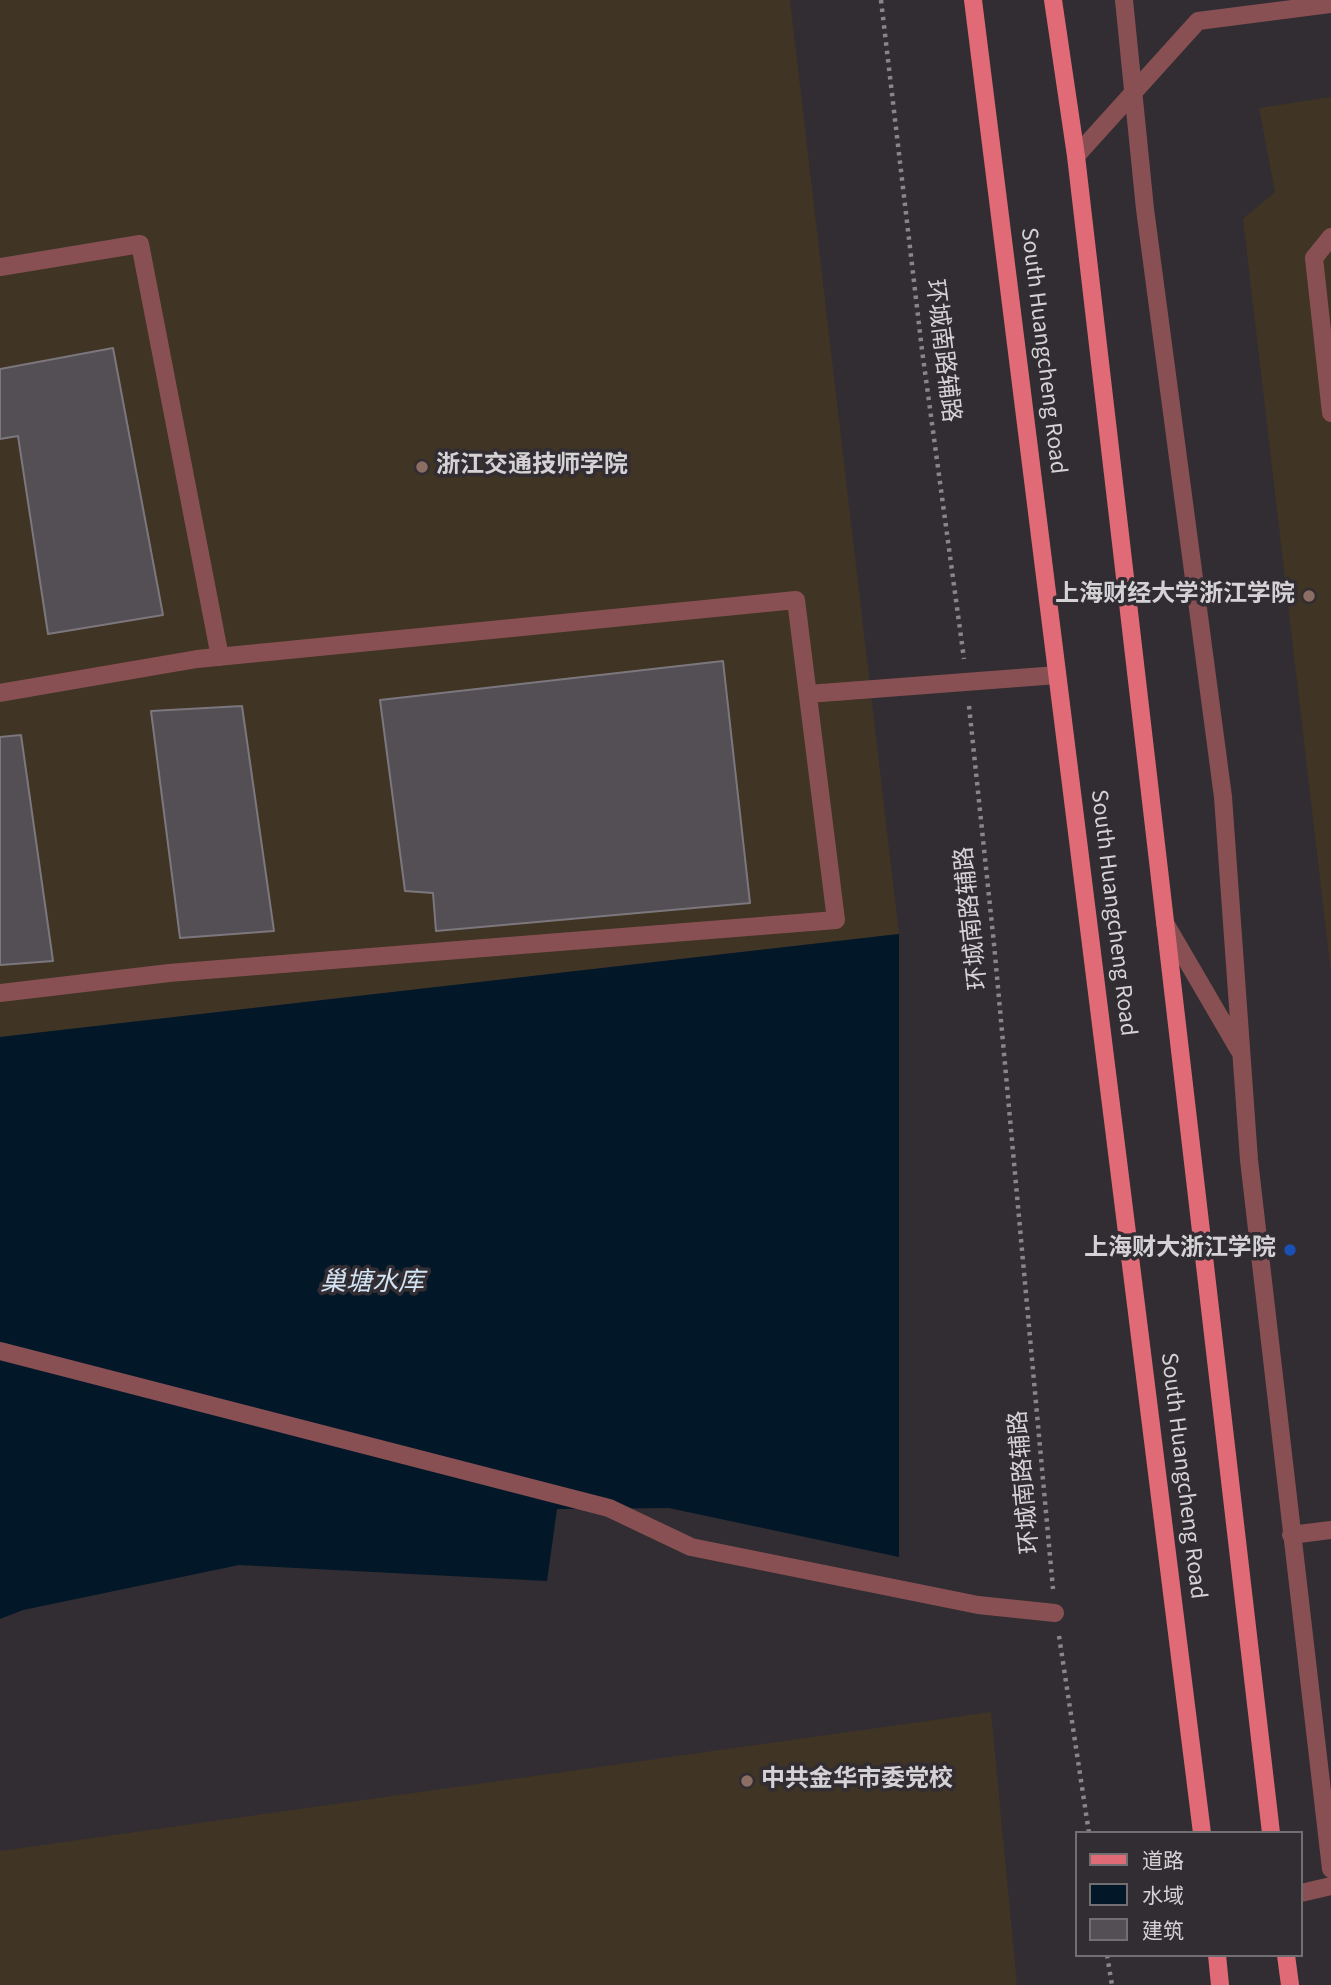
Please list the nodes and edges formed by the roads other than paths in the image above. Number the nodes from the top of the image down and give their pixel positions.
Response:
1 (973, 0) edge
2 (1053, 0) edge
3 (1124, 0) edge
4 (1331, 4) edge
5 (1133, 93) junction
6 (1076, 156) junction
7 (1331, 237) edge
8 (0, 267) edge
9 (1331, 413) edge
10 (220, 657) junction
11 (1057, 675) junction
12 (0, 694) edge
13 (808, 694) junction
14 (1165, 923) junction
15 (0, 993) edge
16 (1241, 1054) junction
17 (0, 1351) edge
18 (1331, 1530) edge
19 (1291, 1535) junction
20 (1055, 1613) road end
21 (1202, 1831) edge
22 (1271, 1831) edge
23 (1331, 1869) edge
24 (1331, 1886) edge
25 (1303, 1893) edge
26 (1217, 1957) edge
27 (1286, 1957) edge
28 (1220, 1985) edge
29 (1290, 1985) edge

1 - 11 main road, South Huangcheng Road
2 - 6 main road, South Huangcheng Road
3 - 5 street
4 - 5 street
5 - 6 street
5 - 16 street
6 - 14 main road, South Huangcheng Road
7 - 9 street
8 - 10 street
10 - 12 street
10 - 13 street
11 - 13 street
11 - 21 main road, South Huangcheng Road
13 - 15 street
14 - 16 street
14 - 22 main road, South Huangcheng Road
16 - 19 street
17 - 20 street
18 - 19 street
19 - 23 street
24 - 25 street
26 - 28 main road
27 - 29 main road

